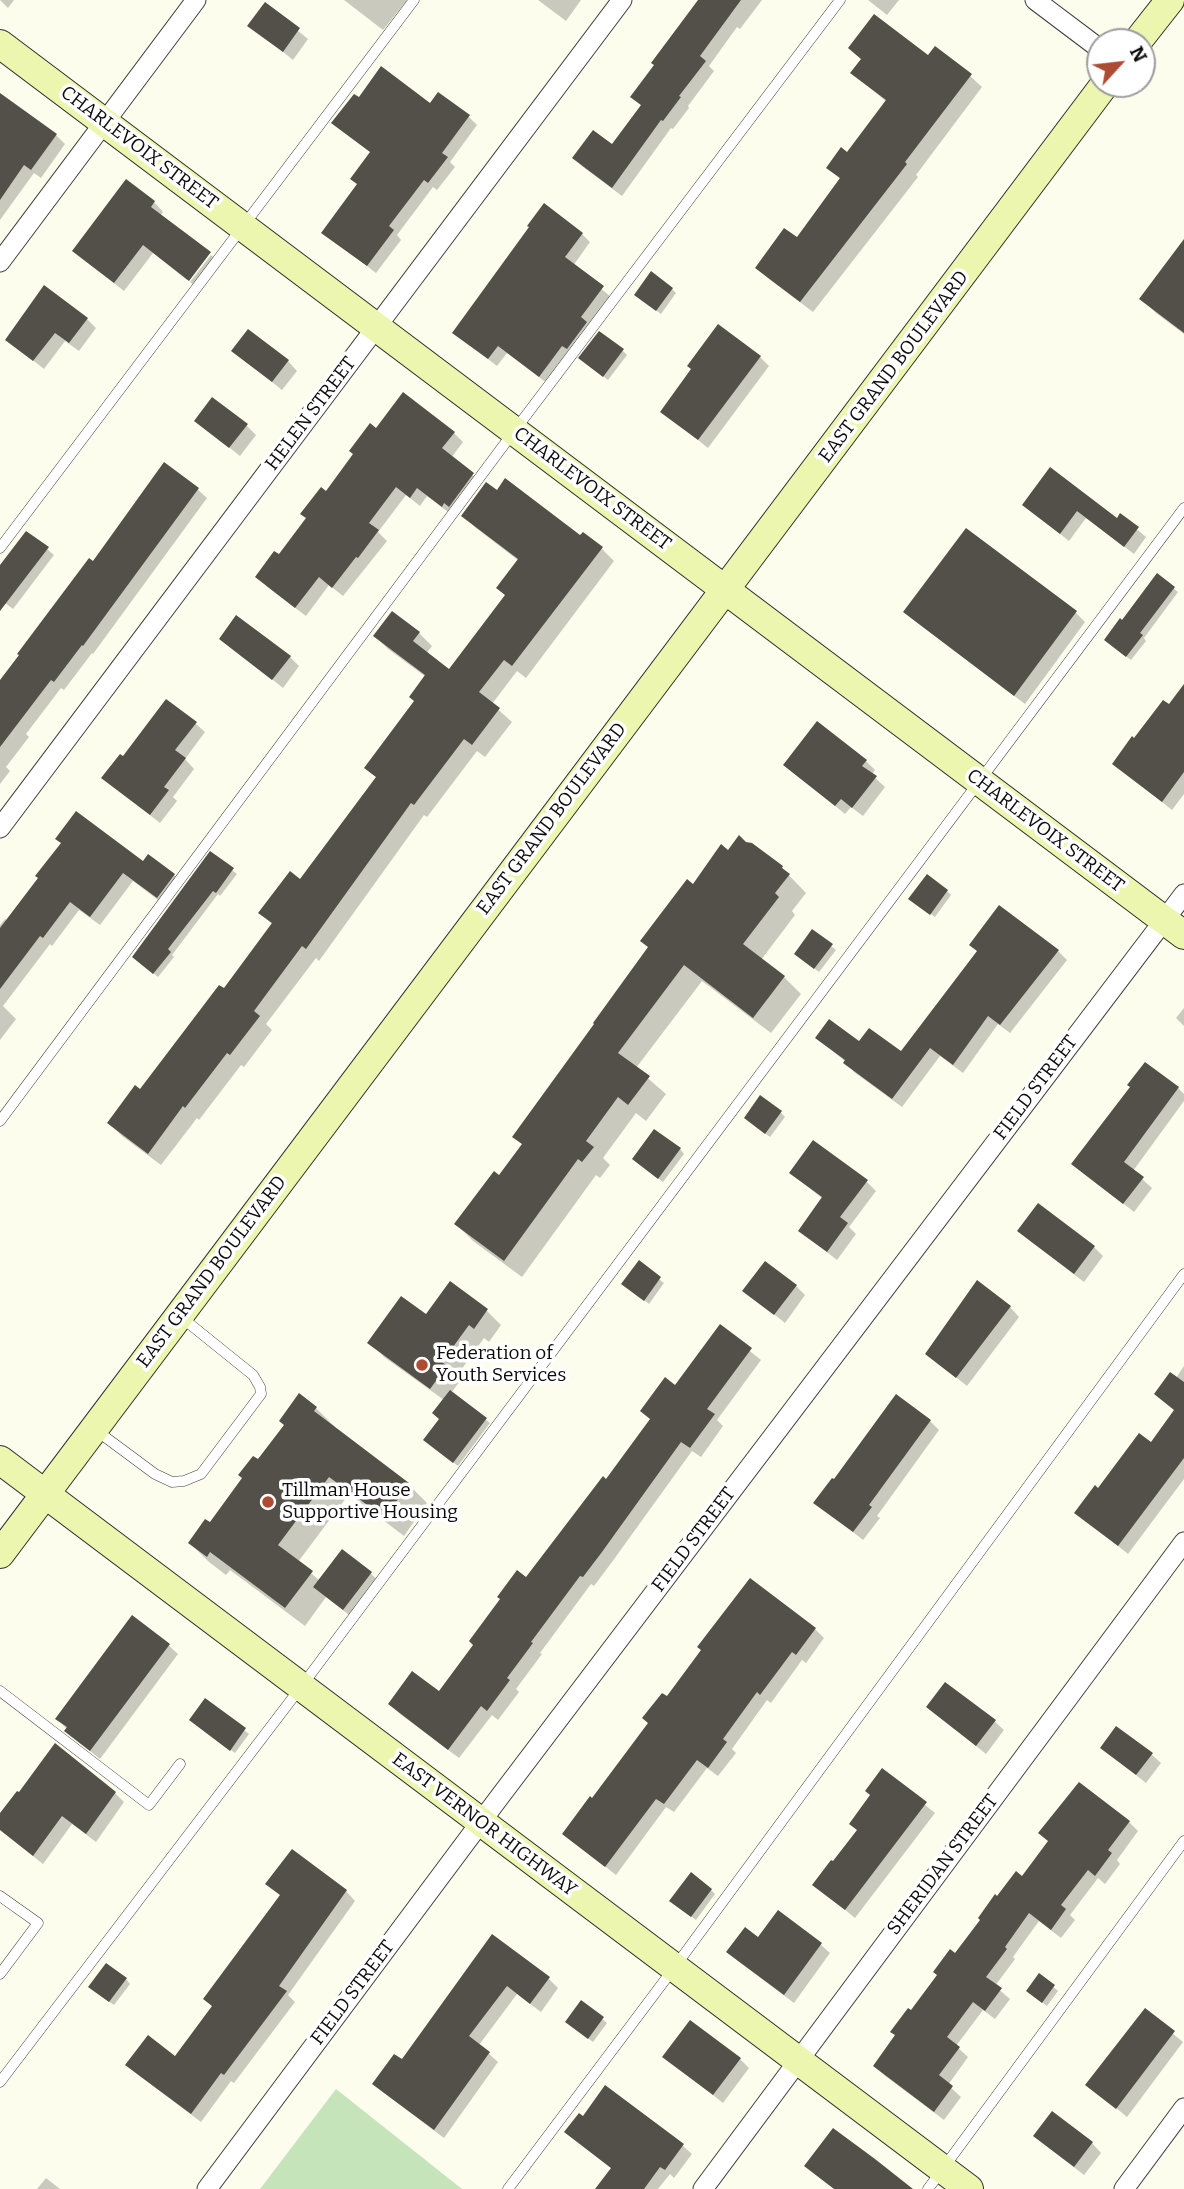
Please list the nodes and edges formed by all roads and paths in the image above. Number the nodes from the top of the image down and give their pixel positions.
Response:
1 (197, 0) edge
2 (414, 0) edge
3 (622, 0) edge
4 (840, 0) edge
5 (1035, 0) edge
6 (1170, 0) edge
7 (1148, 28) edge
8 (1086, 38) edge
9 (0, 44) edge
10 (1095, 98) edge
11 (104, 122) junction
12 (243, 226) junction
13 (0, 262) edge
14 (377, 326) junction
15 (515, 430) junction
16 (1184, 508) edge
17 (0, 548) edge
18 (725, 589) junction
19 (979, 781) junction
20 (0, 828) edge
21 (1184, 894) edge
22 (1174, 927) edge
23 (0, 1122) edge
24 (1184, 1273) edge
25 (179, 1316) junction
26 (94, 1429) junction
27 (0, 1460) edge
28 (45, 1493) junction
29 (1184, 1542) edge
30 (0, 1554) edge
31 (301, 1687) junction
32 (0, 1691) edge
33 (180, 1764) dead end
34 (481, 1822) junction
35 (1184, 1841) edge
36 (0, 1896) edge
37 (674, 1968) junction
38 (0, 1974) edge
39 (797, 2060) junction
40 (0, 2082) edge
41 (1184, 2108) edge
42 (935, 2179) edge
43 (206, 2189) edge
44 (508, 2189) edge
45 (703, 2189) edge
46 (969, 2189) edge
47 (1124, 2189) edge

1 - 11 street
2 - 12 lane
3 - 14 street, HELEN STREET
4 - 15 lane
5 - 8 street
6 - 7 street
9 - 11 street, CHARLEVOIX STREET
10 - 18 street, EAST GRAND BOULEVARD
11 - 12 street, CHARLEVOIX STREET
11 - 13 street
12 - 14 street, CHARLEVOIX STREET
12 - 17 lane
14 - 15 street, CHARLEVOIX STREET
14 - 20 street, HELEN STREET
15 - 18 street, CHARLEVOIX STREET
15 - 23 lane
16 - 19 lane
18 - 19 street, CHARLEVOIX STREET
18 - 25 street, EAST GRAND BOULEVARD
19 - 22 street, CHARLEVOIX STREET
19 - 31 lane
21 - 22 street, FIELD STREET
22 - 34 street, FIELD STREET
24 - 37 lane
25 - 26 street, EAST GRAND BOULEVARD
25 - 26 lane
26 - 28 street, EAST GRAND BOULEVARD
27 - 28 street, EAST VERNOR HIGHWAY
28 - 30 street, EAST GRAND BOULEVARD
28 - 31 street, EAST VERNOR HIGHWAY
29 - 39 street, SHERIDAN STREET
31 - 34 street, EAST VERNOR HIGHWAY
31 - 40 lane
32 - 33 lane
34 - 37 street, EAST VERNOR HIGHWAY
34 - 43 street, FIELD STREET
35 - 42 lane
36 - 38 lane
37 - 39 street, EAST VERNOR HIGHWAY
37 - 44 lane
39 - 42 street, EAST VERNOR HIGHWAY
39 - 45 street, SHERIDAN STREET
41 - 47 street
42 - 46 street, EAST VERNOR HIGHWAY

